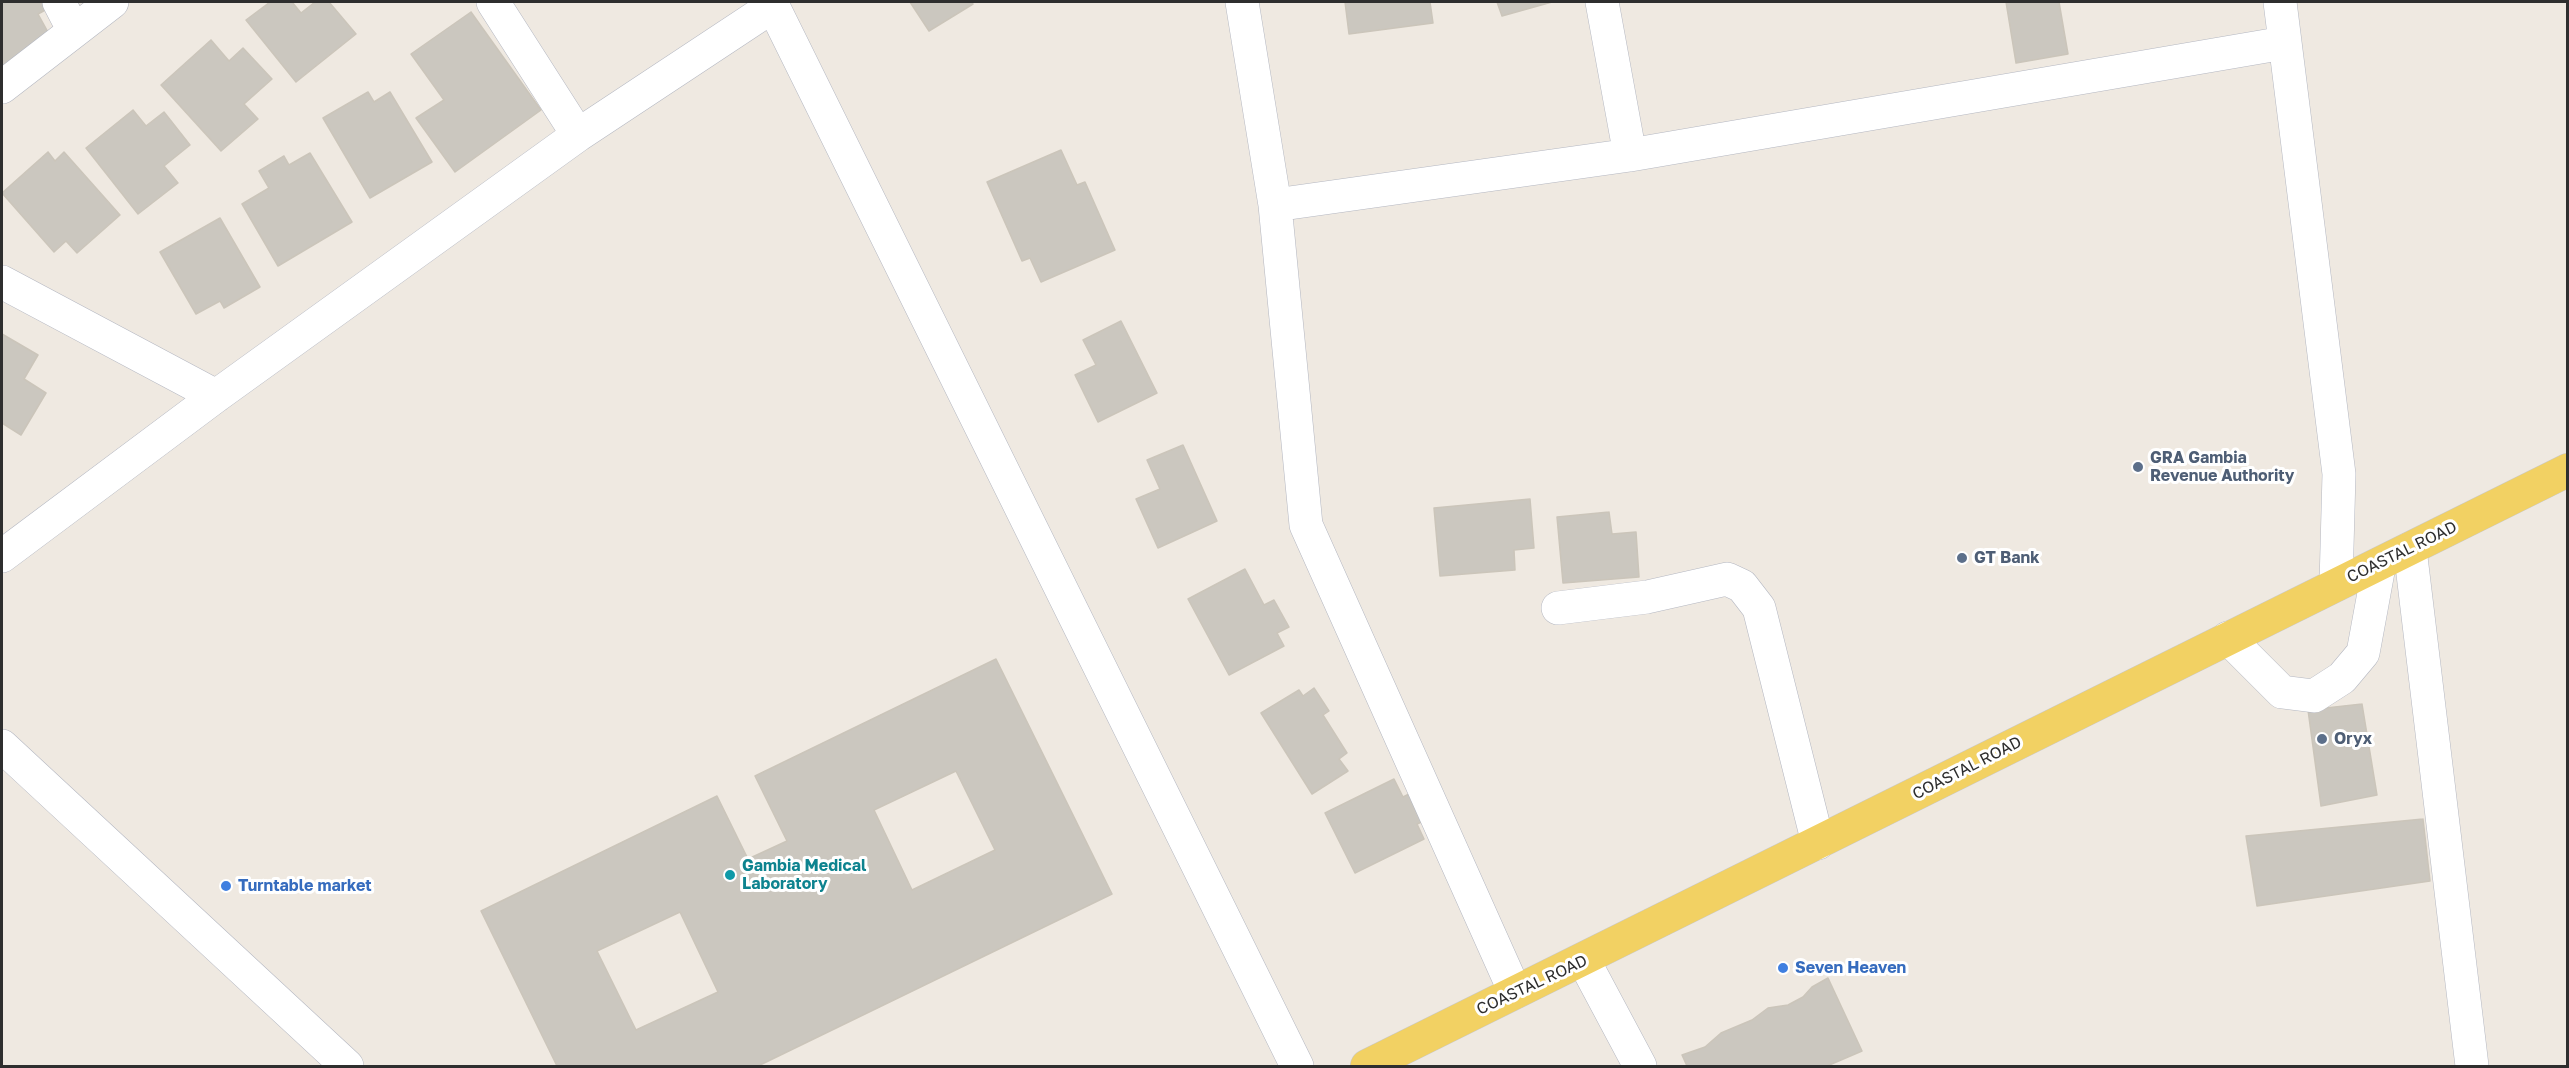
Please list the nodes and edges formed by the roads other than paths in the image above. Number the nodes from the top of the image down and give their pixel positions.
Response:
1 (59, 2) edge
2 (112, 2) edge
3 (493, 2) edge
4 (1242, 2) edge
5 (1602, 2) edge
6 (2280, 2) edge
7 (772, 4) edge
8 (74, 31) junction
9 (2284, 42) junction
10 (2, 87) edge
11 (578, 135) junction
12 (1630, 155) junction
13 (1275, 205) junction
14 (2, 282) edge
15 (216, 396) junction
16 (2568, 470) edge
17 (2410, 549) junction
18 (2, 556) edge
19 (2379, 566) junction
20 (2336, 584) junction
21 (1558, 608) dead end
22 (2228, 638) junction
23 (2, 746) edge
24 (1818, 843) junction
25 (1584, 961) junction
26 (1515, 992) junction
27 (347, 1066) edge
28 (1297, 1066) edge
29 (1367, 1066) edge
30 (1640, 1066) edge
31 (2472, 1066) edge

1 - 8 street
2 - 8 street
3 - 11 street
4 - 13 street
5 - 12 street
6 - 9 street
7 - 11 street
7 - 28 street
8 - 10 street
9 - 12 street
9 - 20 street
11 - 15 street
12 - 13 street
13 - 26 street
14 - 15 street
15 - 18 street
16 - 17 main road, COASTAL ROAD
17 - 19 main road, COASTAL ROAD
17 - 31 street
19 - 20 main road, COASTAL ROAD
19 - 22 street
20 - 22 main road, COASTAL ROAD
21 - 24 street
22 - 24 main road, COASTAL ROAD
23 - 27 street
24 - 25 main road, COASTAL ROAD
25 - 26 main road, COASTAL ROAD
25 - 30 street
26 - 29 main road, COASTAL ROAD

